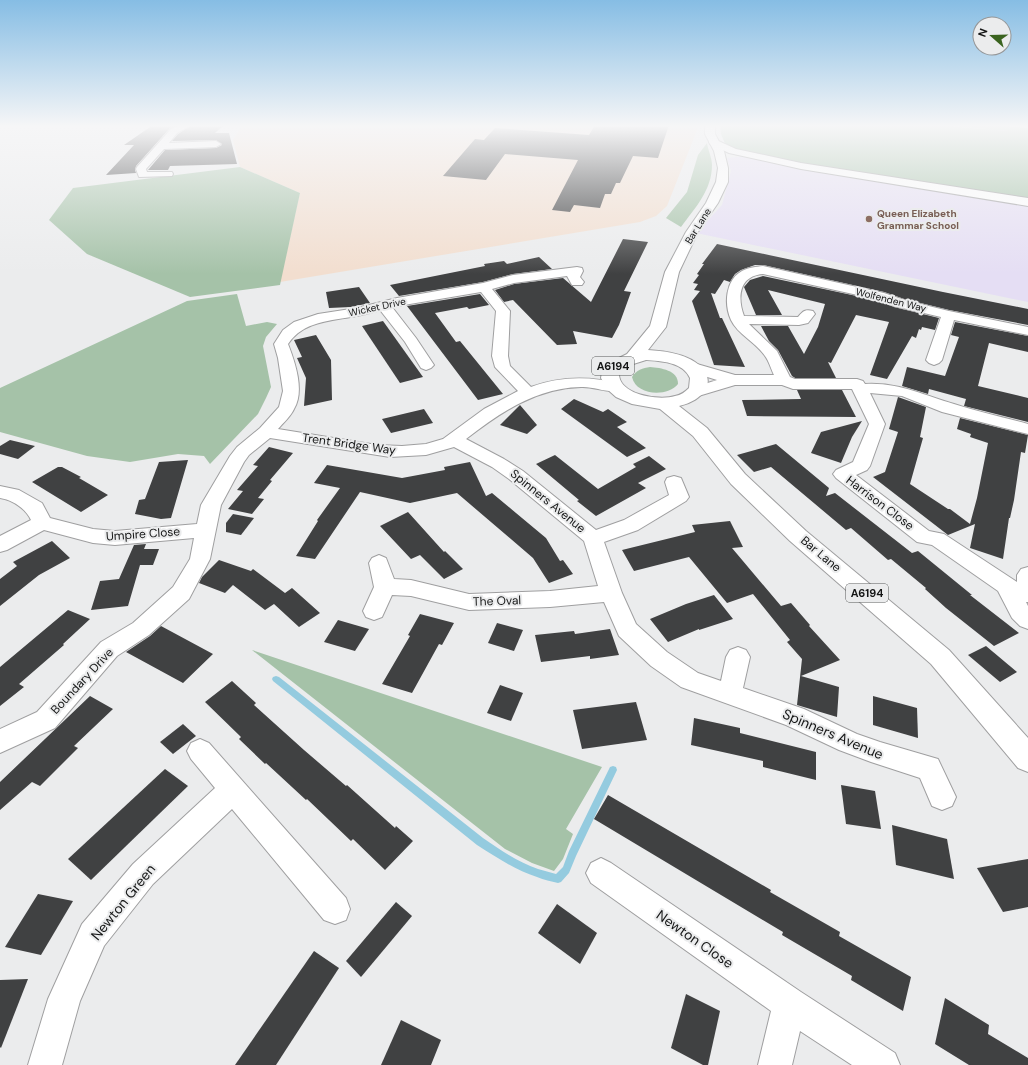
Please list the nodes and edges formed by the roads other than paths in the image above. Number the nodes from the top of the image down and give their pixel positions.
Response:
1 (723, 175) edge
2 (852, 175) edge
3 (1028, 202) edge
4 (741, 264) dead end
5 (754, 270) junction
6 (579, 272) dead end
7 (484, 287) junction
8 (384, 306) junction
9 (808, 314) dead end
10 (949, 314) junction
11 (738, 320) junction
12 (1028, 331) edge
13 (664, 336) junction
14 (428, 337) dead end
15 (411, 341) junction
16 (634, 356) junction
17 (934, 360) dead end
18 (686, 364) junction
19 (426, 365) dead end
20 (612, 379) junction
21 (734, 380) junction
22 (784, 380) junction
23 (860, 389) junction
24 (526, 392) junction
25 (693, 394) junction
26 (664, 403) junction
27 (1028, 430) edge
28 (266, 432) junction
29 (700, 432) junction
30 (454, 440) junction
31 (674, 482) dead end
32 (0, 492) edge
33 (42, 524) junction
34 (206, 530) junction
35 (594, 538) junction
36 (0, 545) edge
37 (379, 563) dead end
38 (1028, 575) edge
39 (1006, 586) junction
40 (385, 587) junction
41 (611, 593) junction
42 (374, 611) dead end
43 (1028, 620) edge
44 (738, 657) dead end
45 (730, 694) junction
46 (0, 741) edge
47 (200, 751) dead end
48 (1028, 759) edge
49 (233, 789) junction
50 (942, 797) dead end
51 (601, 873) dead end
52 (335, 909) dead end
53 (789, 1004) junction
54 (45, 1065) edge
55 (774, 1065) edge
56 (883, 1065) edge

1 - 13 main road, Bar Lane / A6194
2 - 3 main road
4 - 5 street, Wolfenden Way
5 - 10 street, Wolfenden Way
5 - 11 street
6 - 7 street, Wicket Drive
7 - 8 street, Wicket Drive
7 - 24 street
8 - 15 street
8 - 28 street, Wicket Drive
9 - 11 street
10 - 12 street, Wolfenden Way
10 - 17 street
11 - 22 street
13 - 16 main road, Bar Lane / A6194
13 - 18 main road, A6194
14 - 15 street
15 - 19 street
16 - 18 main road, A6194
16 - 20 main road, A6194
18 - 21 street
18 - 25 main road, A6194
20 - 24 street, Trent Bridge Way
20 - 26 main road, A6194
21 - 22 street
21 - 25 street
22 - 23 street
23 - 27 street
23 - 39 street, Harrison Close
24 - 30 street, Trent Bridge Way
25 - 26 main road, A6194
25 - 29 main road, Bar Lane / A6194
26 - 29 main road, Bar Lane / A6194
28 - 30 street, Trent Bridge Way
28 - 34 street, Boundary Drive
29 - 48 main road, Bar Lane / A6194
30 - 35 street, Spinners Avenue
31 - 35 street
32 - 33 street
33 - 34 street, Umpire Close
33 - 36 street
34 - 46 street, Boundary Drive
35 - 41 street, Spinners Avenue
37 - 40 street
38 - 39 street, Harrison Close
39 - 43 street, Harrison Close
40 - 41 street, The Oval
40 - 42 street
41 - 45 street, Spinners Avenue
44 - 45 street
45 - 50 street, Spinners Avenue
47 - 49 street
49 - 52 street
49 - 54 street, Newton Green
51 - 53 street, Newton Close
53 - 55 street
53 - 56 street, Newton Close

